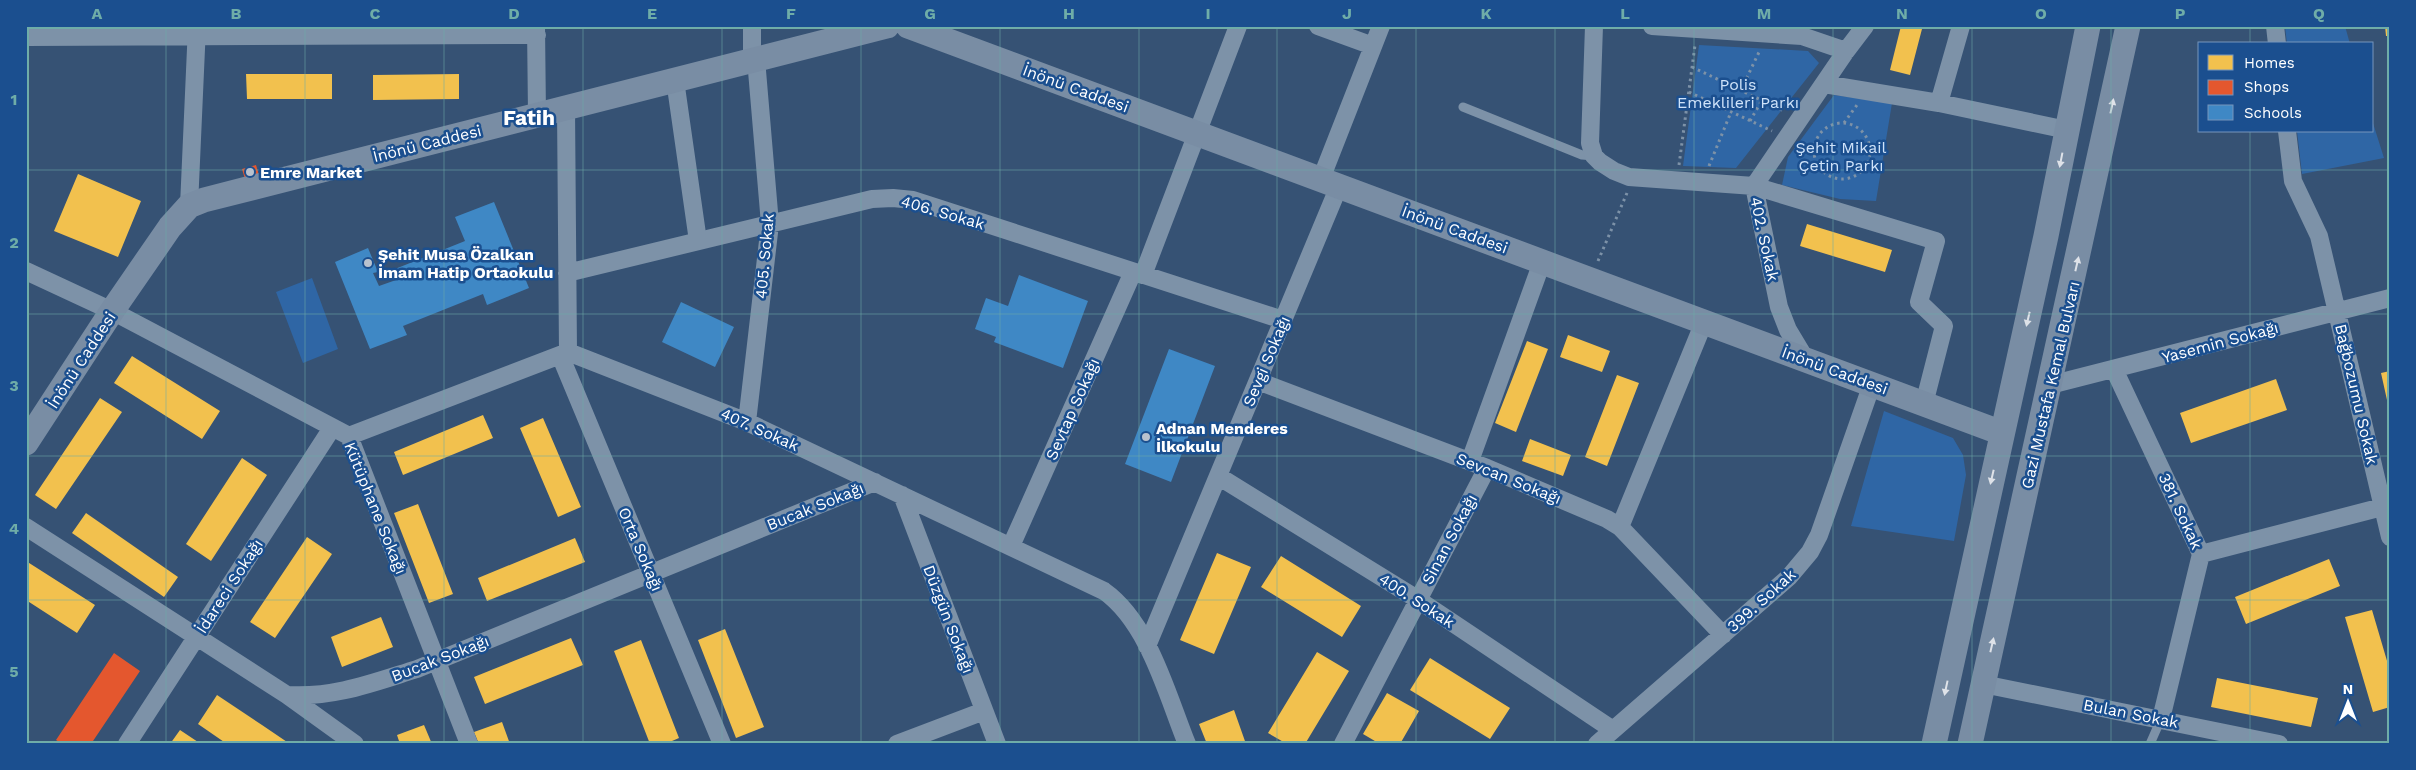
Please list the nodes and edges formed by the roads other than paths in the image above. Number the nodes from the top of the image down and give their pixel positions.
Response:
1 (752, 26) edge
2 (887, 26) edge
3 (908, 26) edge
4 (1238, 26) edge
5 (1318, 26) edge
6 (1381, 26) edge
7 (1594, 26) edge
8 (1652, 26) edge
9 (1865, 26) edge
10 (1961, 26) edge
11 (2088, 26) edge
12 (2128, 26) edge
13 (2275, 26) edge
14 (537, 31) edge
15 (197, 32) edge
16 (26, 37) edge
17 (2277, 42) edge
18 (1374, 46) junction
19 (1846, 51) junction
20 (754, 60) junction
21 (675, 80) junction
22 (1824, 84) junction
23 (1939, 103) junction
24 (566, 108) junction
25 (1463, 108) dead end
26 (538, 115) junction
27 (2067, 130) junction
28 (2287, 132) edge
29 (1197, 133) junction
30 (1594, 156) junction
31 (1330, 183) junction
32 (1754, 186) junction
33 (189, 206) junction
34 (770, 224) junction
35 (698, 241) junction
36 (1542, 262) junction
37 (26, 271) edge
38 (567, 273) junction
39 (1138, 273) junction
40 (2390, 298) edge
41 (112, 311) junction
42 (2337, 311) junction
43 (1283, 320) junction
44 (1704, 322) junction
45 (564, 353) junction
46 (1806, 360) junction
47 (2114, 369) junction
48 (1258, 381) junction
49 (1872, 384) junction
50 (2050, 385) junction
51 (1924, 404) junction
52 (747, 422) junction
53 (332, 428) junction
54 (2002, 433) junction
55 (349, 436) junction
56 (26, 443) edge
57 (1470, 461) junction
58 (1487, 468) junction
59 (1218, 476) junction
60 (875, 482) junction
61 (902, 495) junction
62 (2386, 506) edge
63 (26, 527) edge
64 (1620, 528) junction
65 (2390, 537) edge
66 (1011, 546) junction
67 (2201, 554) junction
68 (651, 573) junction
69 (1417, 599) junction
70 (1723, 635) junction
71 (196, 637) junction
72 (1147, 646) junction
73 (436, 660) junction
74 (1983, 684) junction
75 (287, 695) junction
76 (984, 711) junction
77 (2161, 718) junction
78 (1613, 730) junction
79 (127, 744) edge
80 (355, 744) edge
81 (469, 744) edge
82 (722, 744) edge
83 (897, 744) edge
84 (997, 744) edge
85 (1188, 744) edge
86 (1343, 744) edge
87 (1597, 744) edge
88 (1934, 744) edge
89 (1970, 744) edge
90 (2150, 744) edge
91 (2279, 744) edge

1 - 20 street, 405. Sokak
2 - 20 street, İnönü Caddesi
3 - 29 street, İnönü Caddesi
4 - 29 street, Sevtap Sokağı
5 - 18 street
6 - 18 street, Sevgi Sokağı
7 - 30 street
8 - 19 street
9 - 19 street, 402. Sokak
10 - 23 street
11 - 27 street
50 -> 12 street, Gazi Mustafa Kemal Bulvarı
13 - 17 street
14 - 15 street
14 - 26 street
15 - 16 street
15 - 33 street
18 - 31 street, Sevgi Sokağı
19 - 22 street, 402. Sokak
20 - 21 street, İnönü Caddesi
20 - 34 street, 405. Sokak
21 - 24 street, İnönü Caddesi
21 - 35 street
22 - 23 street
22 - 32 street, 402. Sokak
23 - 27 street
24 - 26 street, İnönü Caddesi
24 - 38 street
25 - 30 lane
26 - 33 street, İnönü Caddesi
27 -> 54 street
28 - 42 street, Bağbozumu Sokak
29 - 31 street, İnönü Caddesi
29 - 39 street, Sevtap Sokağı
30 - 32 street
31 - 36 street, İnönü Caddesi
31 - 43 street, Sevgi Sokağı
32 - 46 street, 402. Sokak
32 - 51 street
33 - 41 street, İnönü Caddesi
34 - 35 street, 406. Sokak
34 - 39 street, 406. Sokak
34 - 52 street, 405. Sokak
35 - 38 street, 406. Sokak
36 - 44 street, İnönü Caddesi
36 - 57 street
37 - 41 street, Kütüphane Sokağı
38 - 45 street
39 - 43 street, 406. Sokak
39 - 66 street, Sevtap Sokağı
40 - 42 street, Yasemin Sokağı
41 - 53 street, Kütüphane Sokağı
41 - 56 street, İnönü Caddesi
42 - 47 street, Yasemin Sokağı
42 - 62 street, Bağbozumu Sokak
43 - 48 street, Sevgi Sokağı
44 - 46 street, İnönü Caddesi
44 - 64 street
45 - 52 street, 407. Sokak
45 - 55 street
45 - 68 street, Orta Sokağı
46 - 49 street, İnönü Caddesi
47 - 50 street, Yasemin Sokağı
47 - 67 street, 381. Sokak
48 - 57 street, Sevcan Sokağı
48 - 59 street, Sevgi Sokağı
49 - 51 street, İnönü Caddesi
49 - 70 street, 399. Sokak
74 -> 50 street, Gazi Mustafa Kemal Bulvarı
51 - 54 street, İnönü Caddesi
52 - 60 street, 407. Sokak
53 - 55 street, Kütüphane Sokağı
53 - 71 street, İdareci Sokağı
54 -> 88 street
55 - 73 street, Kütüphane Sokağı
57 - 58 street, Sevcan Sokağı
58 - 64 street, Sevcan Sokağı
58 - 69 street, Sinan Sokağı
59 - 69 street, 400. Sokak
59 - 72 street, Sevgi Sokağı
60 - 61 street, 407. Sokak
60 - 68 street, Bucak Sokağı
61 - 66 street, 407. Sokak
61 - 76 street, Düzgün Sokağı
62 - 65 street, Bağbozumu Sokak
62 - 67 street
63 - 71 street
64 - 70 street, Sevcan Sokağı
66 - 72 street, 407. Sokak
67 - 77 street, 381. Sokak
68 - 73 street, Bucak Sokağı
68 - 82 street, Orta Sokağı
69 - 78 street, 400. Sokak
69 - 86 street, Sinan Sokağı
70 - 78 street, 399. Sokak
71 - 75 street
71 - 79 street, İdareci Sokağı
72 - 85 street, 407. Sokak
73 - 75 street, Bucak Sokağı
73 - 81 street, Kütüphane Sokağı
74 - 77 street, Bulan Sokak
74 - 89 street, Gazi Mustafa Kemal Bulvarı
75 - 80 street
76 - 83 street
76 - 84 street, Düzgün Sokağı
77 - 90 lane
77 - 91 street, Bulan Sokak
78 - 87 street, 399. Sokak

